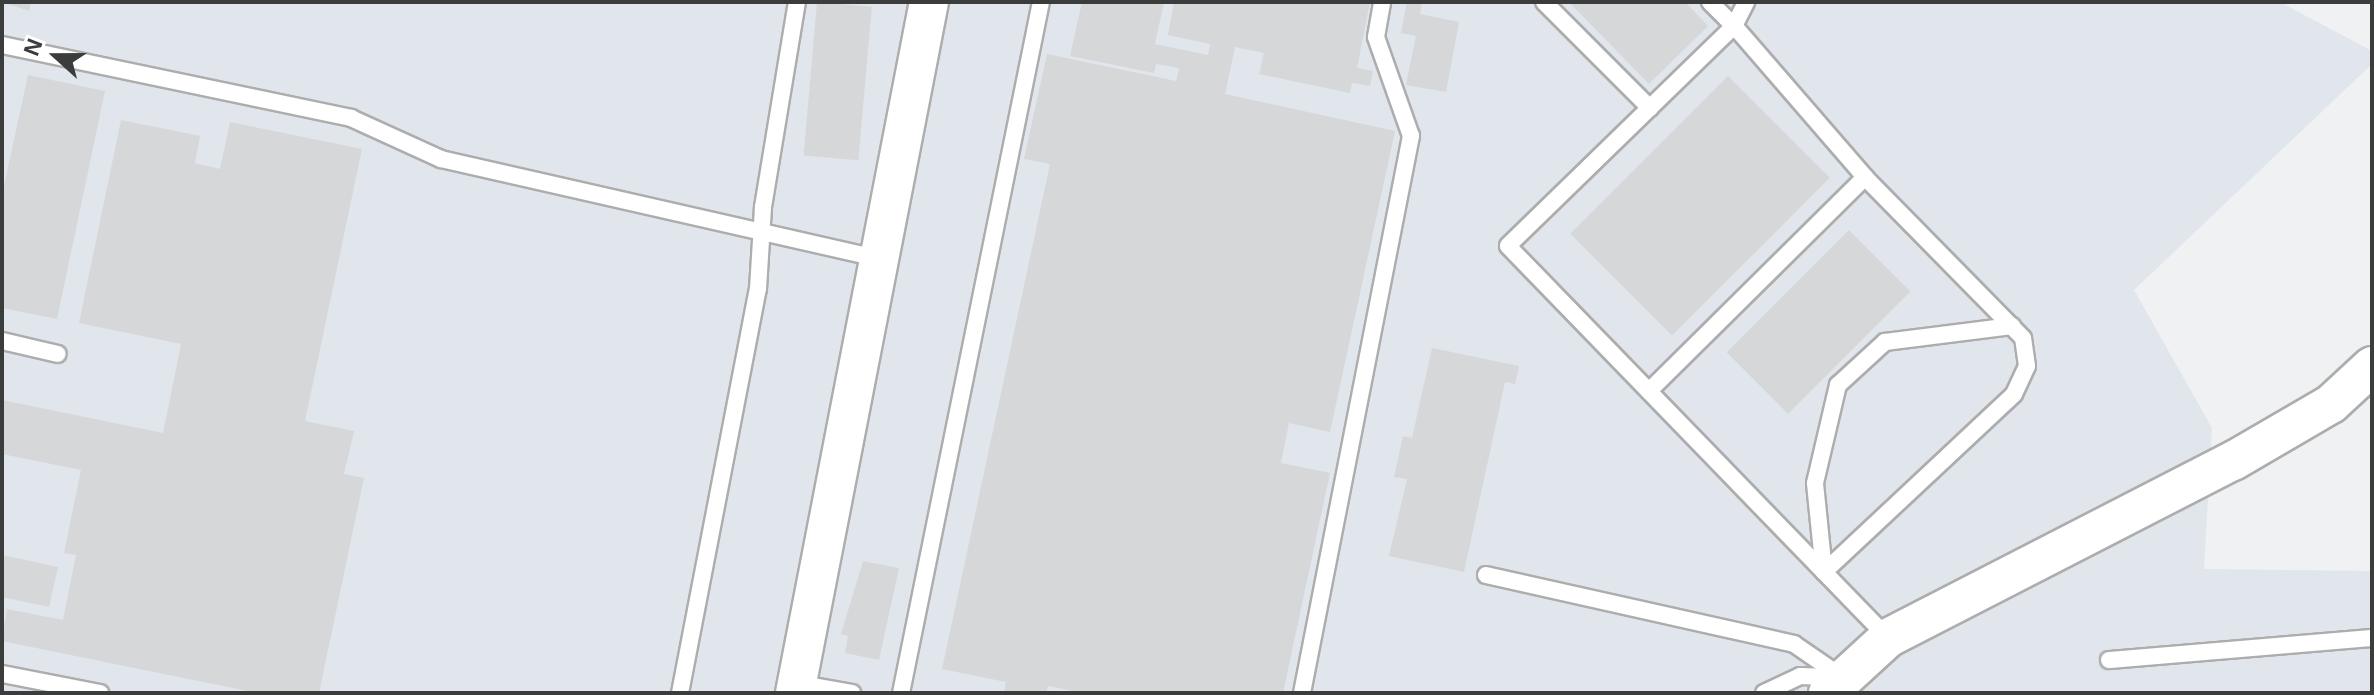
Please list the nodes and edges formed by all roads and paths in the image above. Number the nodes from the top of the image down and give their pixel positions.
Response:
1 (797, 2) edge
2 (929, 2) edge
3 (1041, 2) edge
4 (1382, 2) edge
5 (1544, 2) edge
6 (1710, 2) edge
7 (1746, 2) edge
8 (1734, 26) junction
9 (2, 45) edge
10 (1650, 108) junction
11 (1865, 177) junction
12 (762, 233) junction
13 (881, 259) junction
14 (2012, 326) junction
15 (2, 341) edge
16 (58, 354) dead end
17 (2372, 366) edge
18 (1649, 391) junction
19 (1824, 572) junction
20 (1486, 575) dead end
21 (1888, 638) junction
22 (2372, 638) edge
23 (2109, 660) dead end
24 (2, 674) edge
25 (1835, 685) edge
26 (796, 688) edge
27 (100, 693) edge
28 (680, 693) edge
29 (852, 693) edge
30 (901, 693) edge
31 (1302, 693) edge
32 (1764, 693) edge

1 - 12 lane
2 - 13 street
3 - 30 lane
4 - 31 lane
5 - 10 lane
6 - 8 lane
7 - 8 lane
8 - 10 lane
8 - 11 lane
9 - 12 lane
10 - 18 lane
11 - 14 lane
11 - 18 lane
12 - 13 lane
12 - 28 lane
13 - 26 street
14 - 19 lane
14 - 19 lane
15 - 16 lane
17 - 21 street
18 - 19 lane
19 - 21 lane
20 - 25 lane
21 - 25 street
22 - 23 lane
24 - 27 lane
25 - 32 lane
26 - 29 lane

